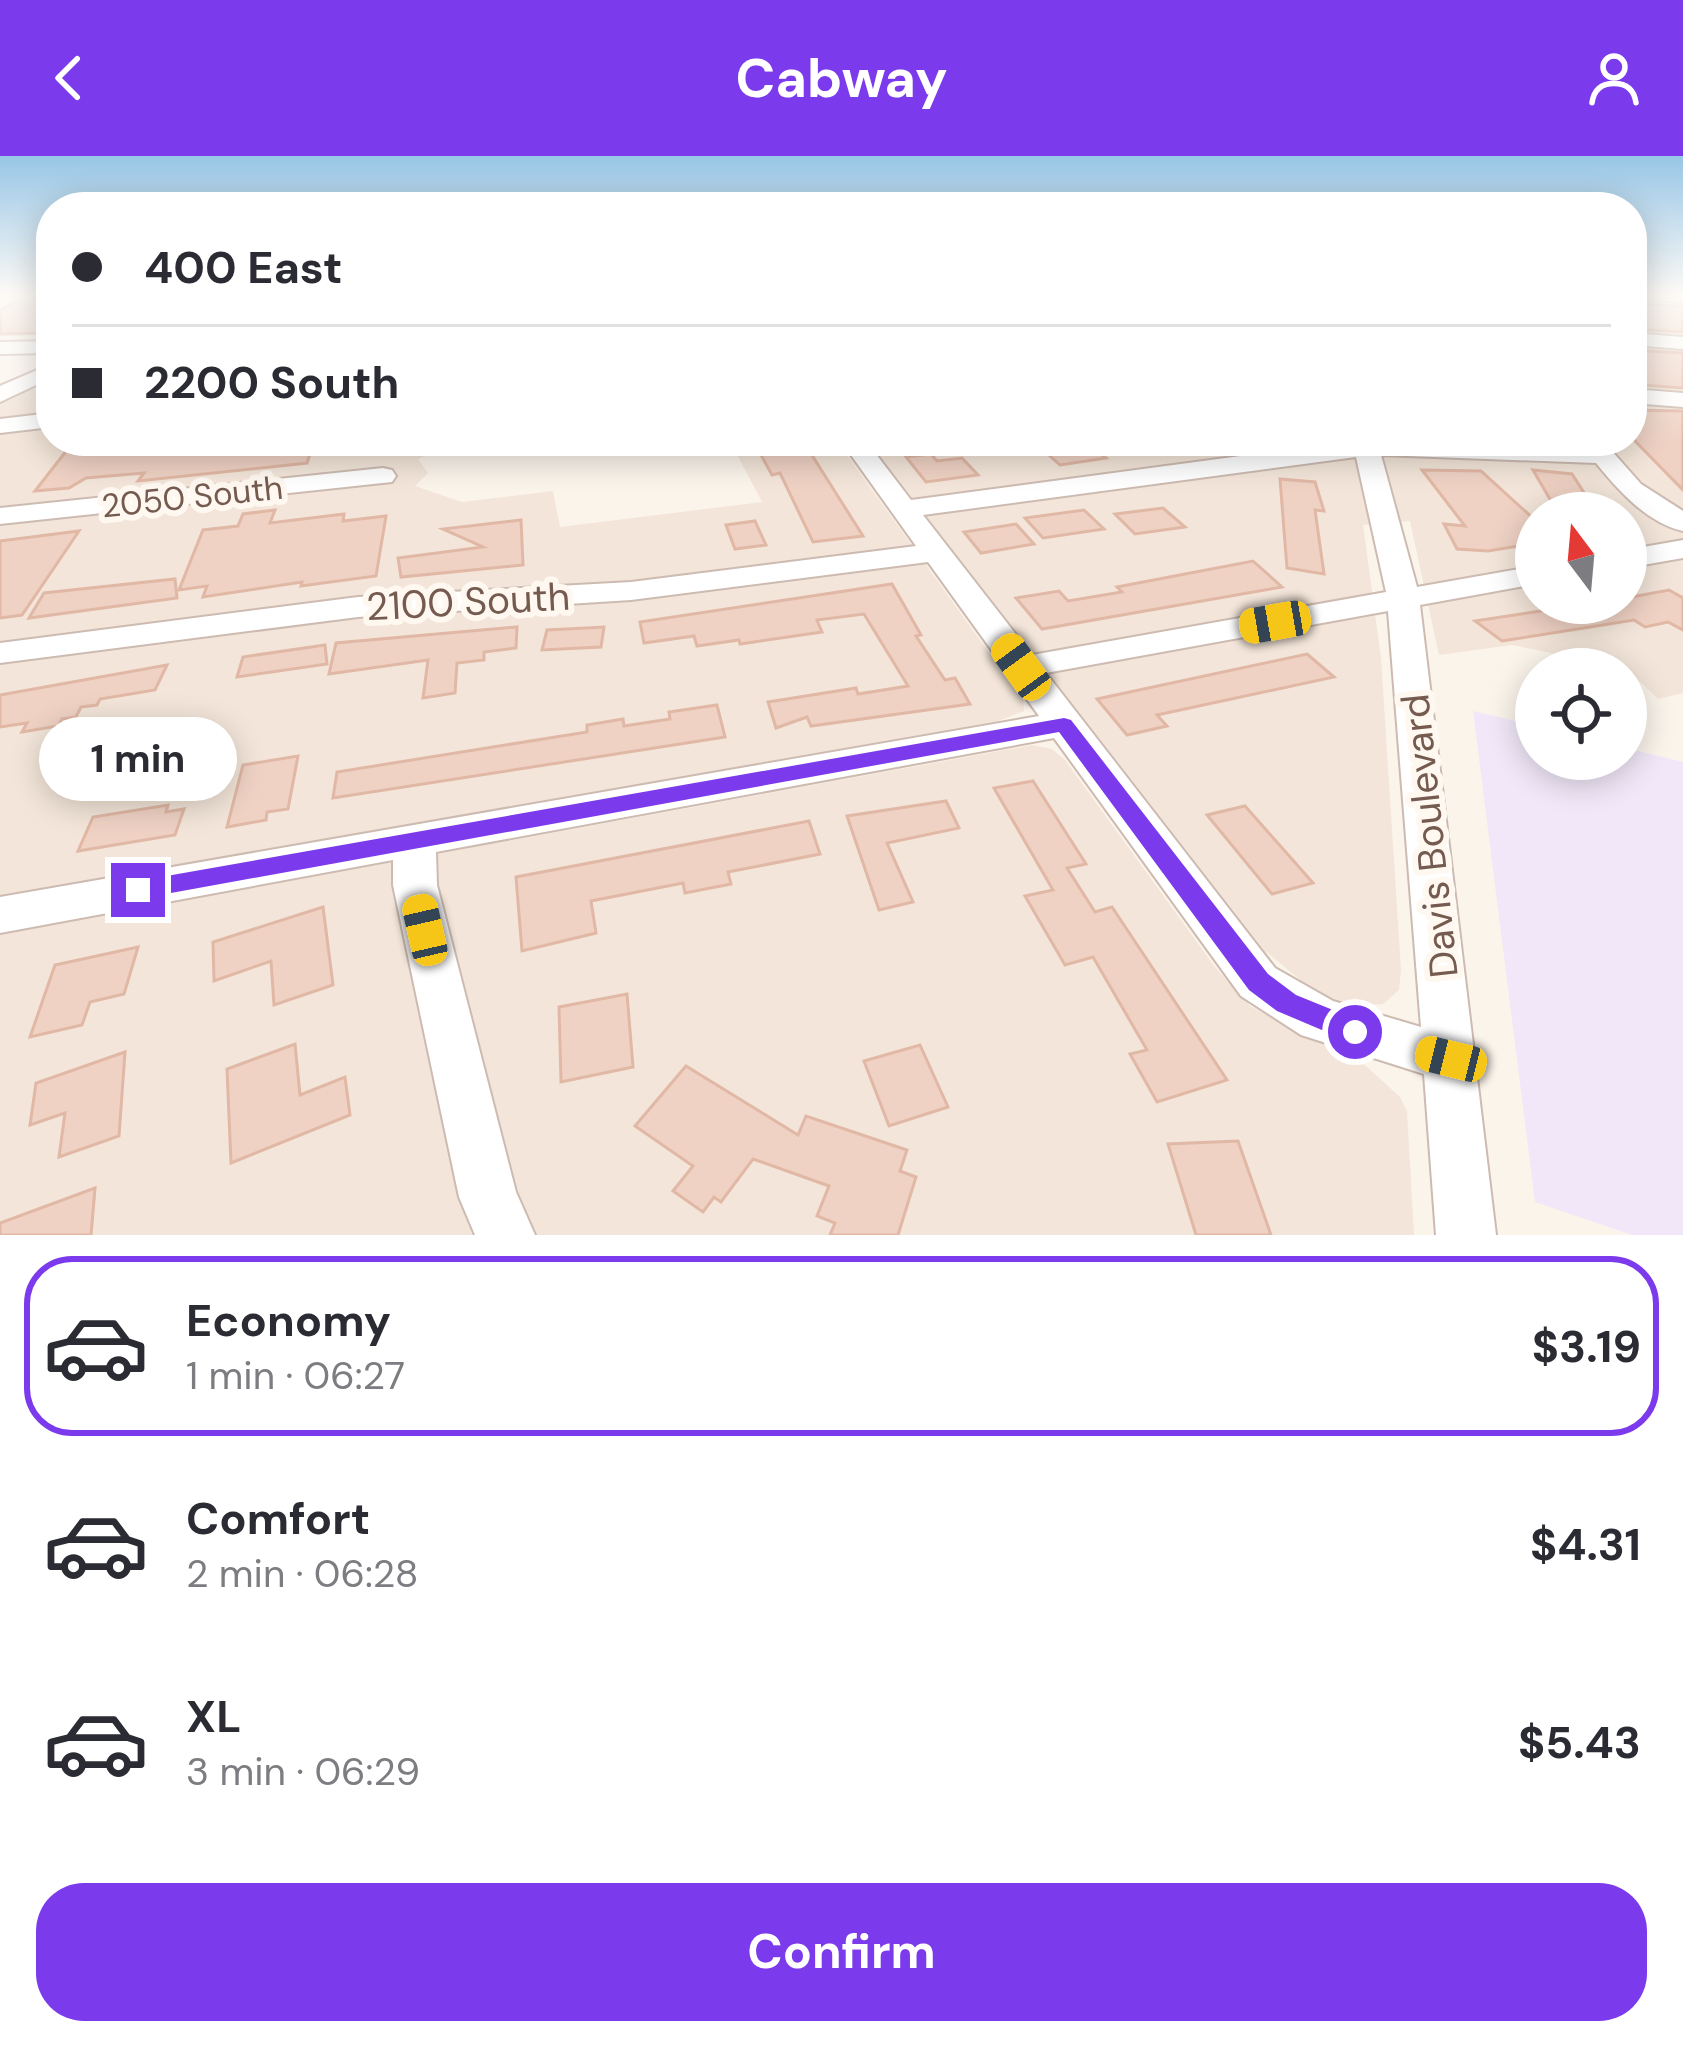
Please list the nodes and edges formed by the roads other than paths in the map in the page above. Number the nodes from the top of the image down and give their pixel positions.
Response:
1 (0, 347) edge
2 (36, 347) edge
3 (36, 377) edge
4 (0, 395) edge
5 (1647, 397) edge
6 (1683, 400) edge
7 (36, 422) edge
8 (0, 426) edge
9 (865, 456) edge
10 (1287, 456) edge
11 (1369, 456) edge
12 (1603, 456) edge
13 (383, 476) dead end
14 (904, 509) junction
15 (0, 517) edge
16 (1683, 523) edge
17 (1683, 549) edge
18 (935, 551) junction
19 (1647, 555) edge
20 (1515, 579) edge
21 (1402, 599) junction
22 (0, 653) edge
23 (1021, 667) junction
24 (1064, 724) junction
25 (414, 841) junction
26 (0, 914) edge
27 (1451, 1059) junction
28 (505, 1235) edge
29 (1466, 1235) edge

1 - 2 street
3 - 4 street
5 - 6 street
7 - 8 street
9 - 14 street
10 - 14 street
11 - 21 street, Davis Boulevard
12 - 16 street
13 - 15 street, 2050 South
14 - 18 street
17 - 19 street
18 - 22 street, 2100 South
18 - 23 street
20 - 21 street
21 - 23 street
21 - 27 street, Davis Boulevard
23 - 24 street
24 - 25 street
24 - 27 street
25 - 26 street
25 - 28 street
27 - 29 street, Davis Boulevard

